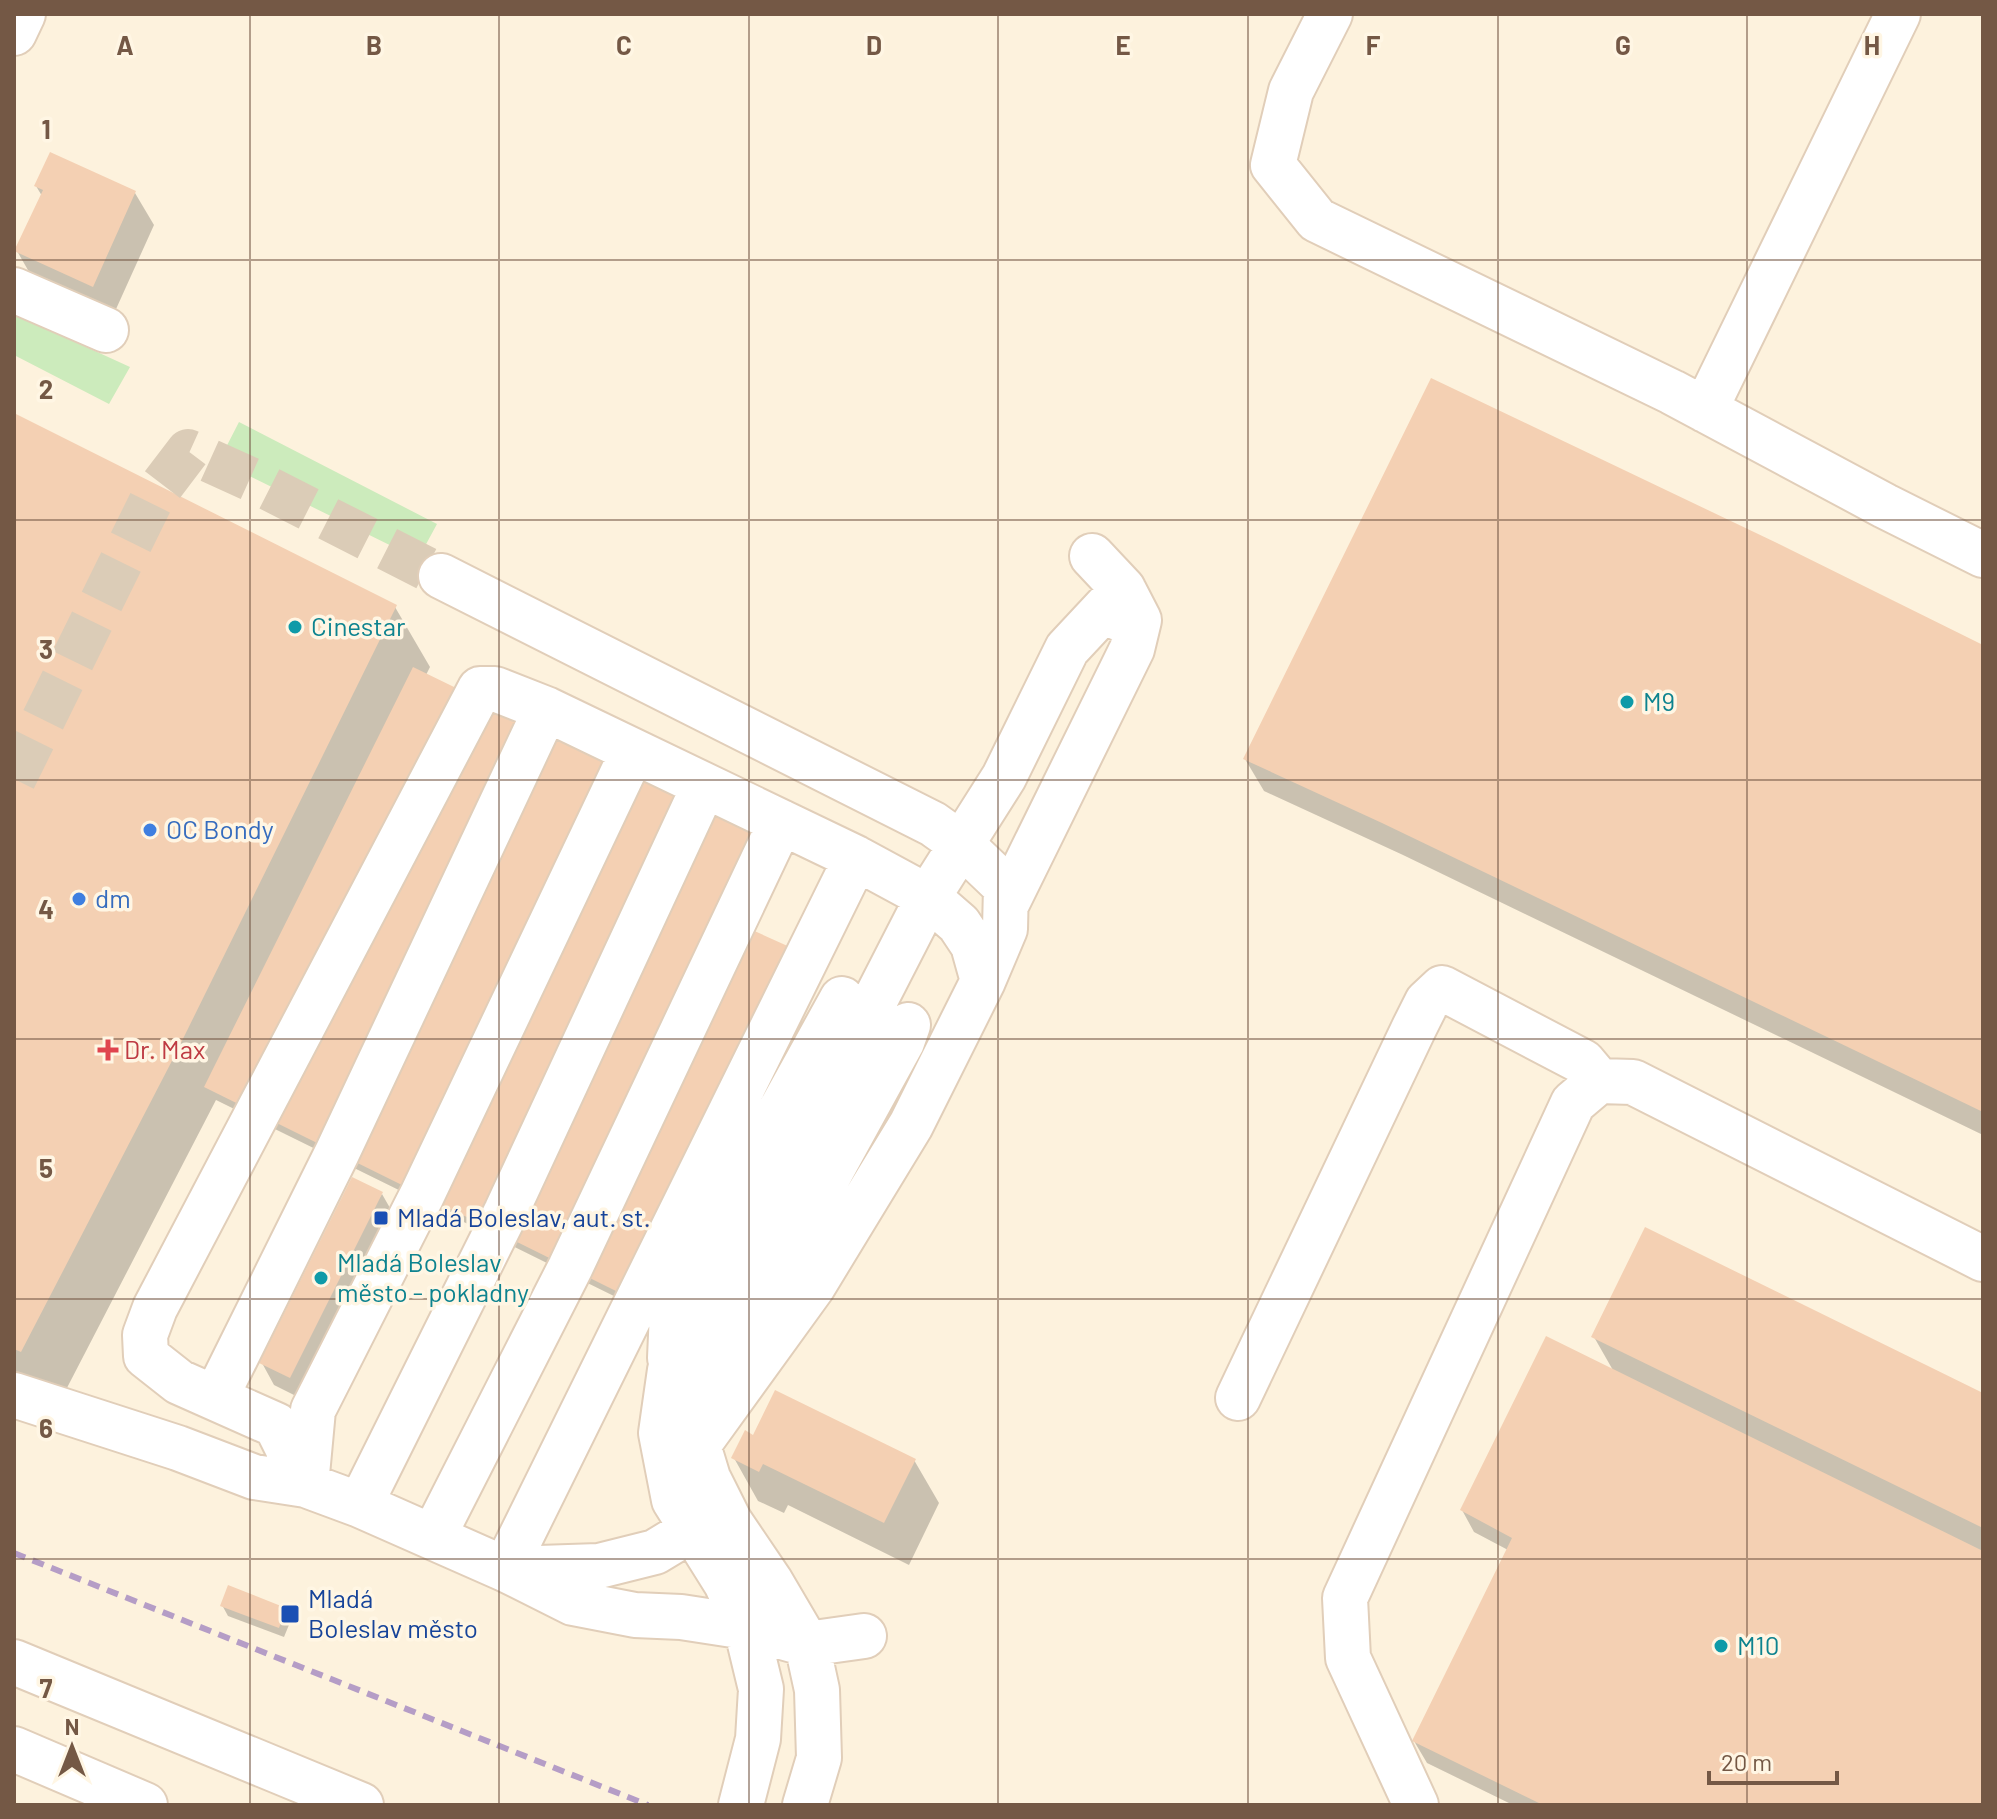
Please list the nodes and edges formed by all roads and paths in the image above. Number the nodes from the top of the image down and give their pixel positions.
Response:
1 (23, 14) edge
2 (1330, 14) edge
3 (1898, 14) edge
4 (14, 33) edge
5 (14, 290) edge
6 (106, 330) dead end
7 (1705, 410) junction
8 (1983, 555) edge
9 (1092, 556) dead end
10 (441, 576) tunnel mouth
11 (1123, 589) junction
12 (546, 709) junction
13 (633, 751) junction
14 (704, 786) junction
15 (781, 822) junction
16 (856, 858) junction
17 (973, 860) junction
18 (928, 897) junction
19 (983, 981) junction
20 (842, 999) dead end
21 (908, 1025) dead end
22 (1599, 1081) junction
23 (1983, 1259) edge
24 (689, 1373) junction
25 (14, 1395) edge
26 (216, 1397) junction
27 (1238, 1398) dead end
28 (698, 1445) junction
29 (306, 1485) junction
30 (360, 1505) junction
31 (709, 1519) junction
32 (433, 1537) junction
33 (505, 1569) junction
34 (746, 1627) junction
35 (864, 1636) dead end
36 (807, 1644) junction
37 (14, 1662) edge
38 (14, 1749) edge
39 (145, 1805) edge
40 (361, 1805) edge
41 (741, 1805) edge
42 (805, 1805) edge
43 (1416, 1805) edge

1 - 4 street
2 - 7 street
3 - 7 street
5 - 6 street
7 - 8 street
9 - 11 street
10 - 17 street
11 - 17 street
11 - 17 street
12 - 13 street
12 - 26 street
12 - 26 street
13 - 14 street
13 - 29 street
14 - 15 street
14 - 30 street
15 - 16 street
15 - 32 street
16 - 18 street
16 - 33 street
17 - 18 street
17 - 19 street
18 - 19 street
18 - 24 street
19 - 28 street
20 - 24 street
21 - 24 street
22 - 23 street
22 - 27 street
22 - 43 street
24 - 28 street
24 - 31 street
25 - 29 street
26 - 29 street
28 - 31 street
29 - 30 street
30 - 32 street
31 - 33 street
31 - 34 street
31 - 36 street
32 - 33 street
33 - 34 street
34 - 36 street
34 - 41 street
35 - 36 street
36 - 42 street
37 - 40 street
38 - 39 street

